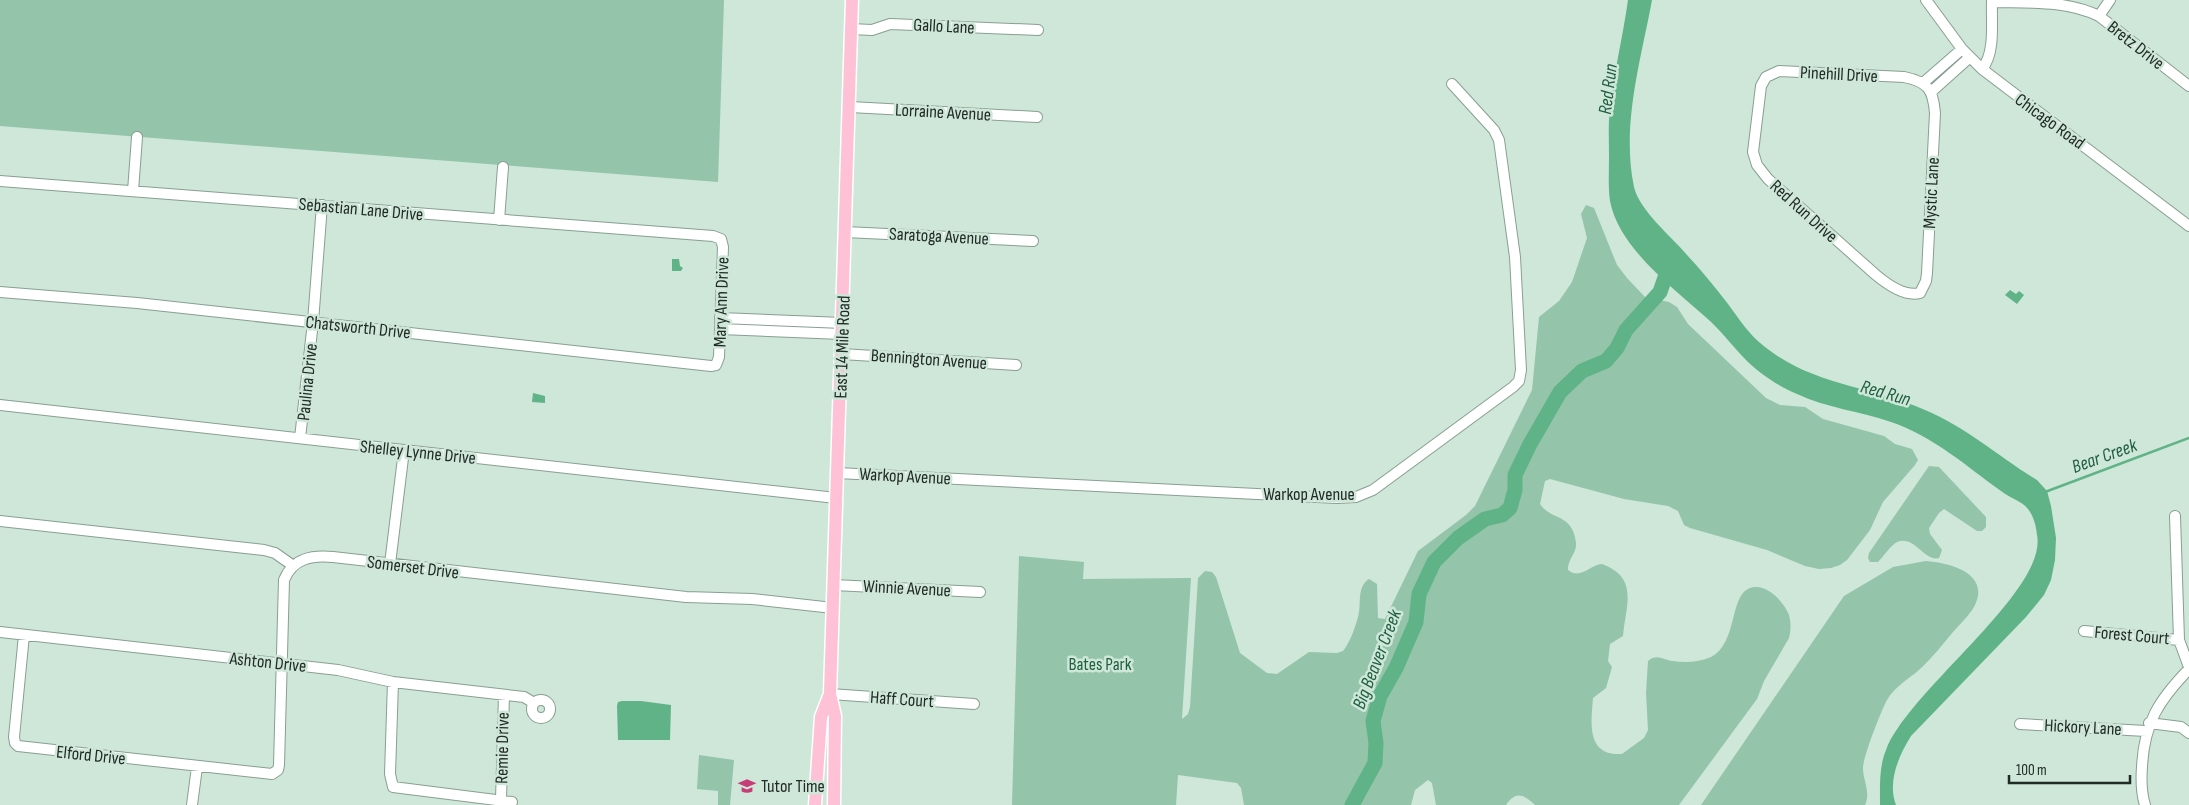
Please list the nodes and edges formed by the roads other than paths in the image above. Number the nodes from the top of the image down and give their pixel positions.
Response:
1 (852, 0) edge
2 (1926, 0) edge
3 (2110, 0) edge
4 (1992, 1) edge
5 (2099, 16) junction
6 (851, 29) junction
7 (1038, 30) dead end
8 (1962, 49) junction
9 (1970, 57) junction
10 (1982, 70) junction
11 (1923, 83) junction
12 (1452, 84) dead end
13 (1761, 86) joint
14 (2189, 86) edge
15 (1931, 92) junction
16 (850, 107) junction
17 (1037, 117) dead end
18 (137, 137) dead end
19 (502, 167) dead end
20 (0, 181) edge
21 (133, 191) junction
22 (322, 205) junction
23 (499, 220) junction
24 (2189, 226) edge
25 (846, 232) junction
26 (720, 239) joint
27 (1033, 241) dead end
28 (0, 292) edge
29 (1920, 293) joint
30 (720, 318) junction
31 (313, 322) junction
32 (843, 328) junction
33 (720, 329) junction
34 (842, 354) junction
35 (716, 365) joint
36 (1016, 365) dead end
37 (0, 406) edge
38 (300, 438) junction
39 (404, 450) junction
40 (837, 473) junction
41 (836, 498) junction
42 (2175, 516) dead end
43 (0, 521) edge
44 (390, 564) junction
45 (292, 565) junction
46 (833, 585) junction
47 (980, 592) dead end
48 (833, 608) junction
49 (2084, 630) dead end
50 (0, 632) edge
51 (24, 635) junction
52 (2179, 640) junction
53 (282, 664) junction
54 (2189, 668) edge
55 (393, 682) junction
56 (830, 694) junction
57 (504, 695) junction
58 (534, 702) dead end
59 (974, 704) dead end
60 (2020, 724) dead end
61 (2148, 727) junction
62 (2187, 731) edge
63 (196, 767) junction
64 (501, 800) junction
65 (512, 802) dead end
66 (192, 805) edge
67 (815, 805) edge
68 (834, 805) edge
69 (2145, 805) edge

1 - 6 main road, East 14 Mile Road
2 - 8 street, Chicago Road
3 - 5 street
4 - 5 street, Bretz Drive
4 - 10 street
5 - 14 street, Bretz Drive
6 - 7 street, Gallo Lane
6 - 16 main road, East 14 Mile Road
8 - 9 street, Chicago Road
8 - 11 street
9 - 10 street, Chicago Road
9 - 15 street
10 - 24 street, Chicago Road
11 - 13 street, Pinehill Drive
11 - 15 street
12 - 40 street, Warkop Avenue
13 - 29 street, Red Run Drive
15 - 29 street, Mystic Lane
16 - 17 street, Lorraine Avenue
16 - 25 main road, East 14 Mile Road
18 - 21 street
19 - 23 street
20 - 21 street, Sebastian Lane Drive
21 - 22 street, Sebastian Lane Drive
22 - 23 street, Sebastian Lane Drive
22 - 31 street, Paulina Drive
23 - 26 street, Sebastian Lane Drive
25 - 27 street, Saratoga Avenue
25 - 32 main road, East 14 Mile Road
26 - 30 street, Mary Ann Drive
28 - 31 street, Chatsworth Drive
30 - 32 street
30 - 33 street, Mary Ann Drive
31 - 35 street, Chatsworth Drive
31 - 38 street, Paulina Drive
32 - 33 street
32 - 34 main road, East 14 Mile Road
33 - 35 street, Mary Ann Drive
34 - 36 street, Bennington Avenue
34 - 40 main road, East 14 Mile Road
37 - 38 street, Shelley Lynne Drive
38 - 39 street, Shelley Lynne Drive
39 - 41 street, Shelley Lynne Drive
39 - 44 street
40 - 41 main road, East 14 Mile Road
41 - 46 main road, East 14 Mile Road
42 - 52 street
43 - 45 street
44 - 45 street, Somerset Drive
44 - 48 street, Somerset Drive
45 - 53 street
46 - 47 street, Winnie Avenue
46 - 48 main road, East 14 Mile Road
48 - 56 main road, East 14 Mile Road
49 - 52 street, Forest Court
50 - 51 street, Ashton Drive
51 - 53 street, Ashton Drive
51 - 63 street, Elford Drive
52 - 54 street
53 - 55 street, Ashton Drive
53 - 63 street, Elford Drive
54 - 61 street
55 - 57 street, Ashton Drive
55 - 64 street
56 - 59 street, Haff Court
56 - 67 main road, East 14 Mile Road
56 - 68 main road, East 14 Mile Road
57 - 58 street, Ashton Drive
57 - 64 street, Remie Drive
60 - 61 street, Hickory Lane
61 - 62 street, Hickory Lane
61 - 69 street
63 - 66 street
64 - 65 street

